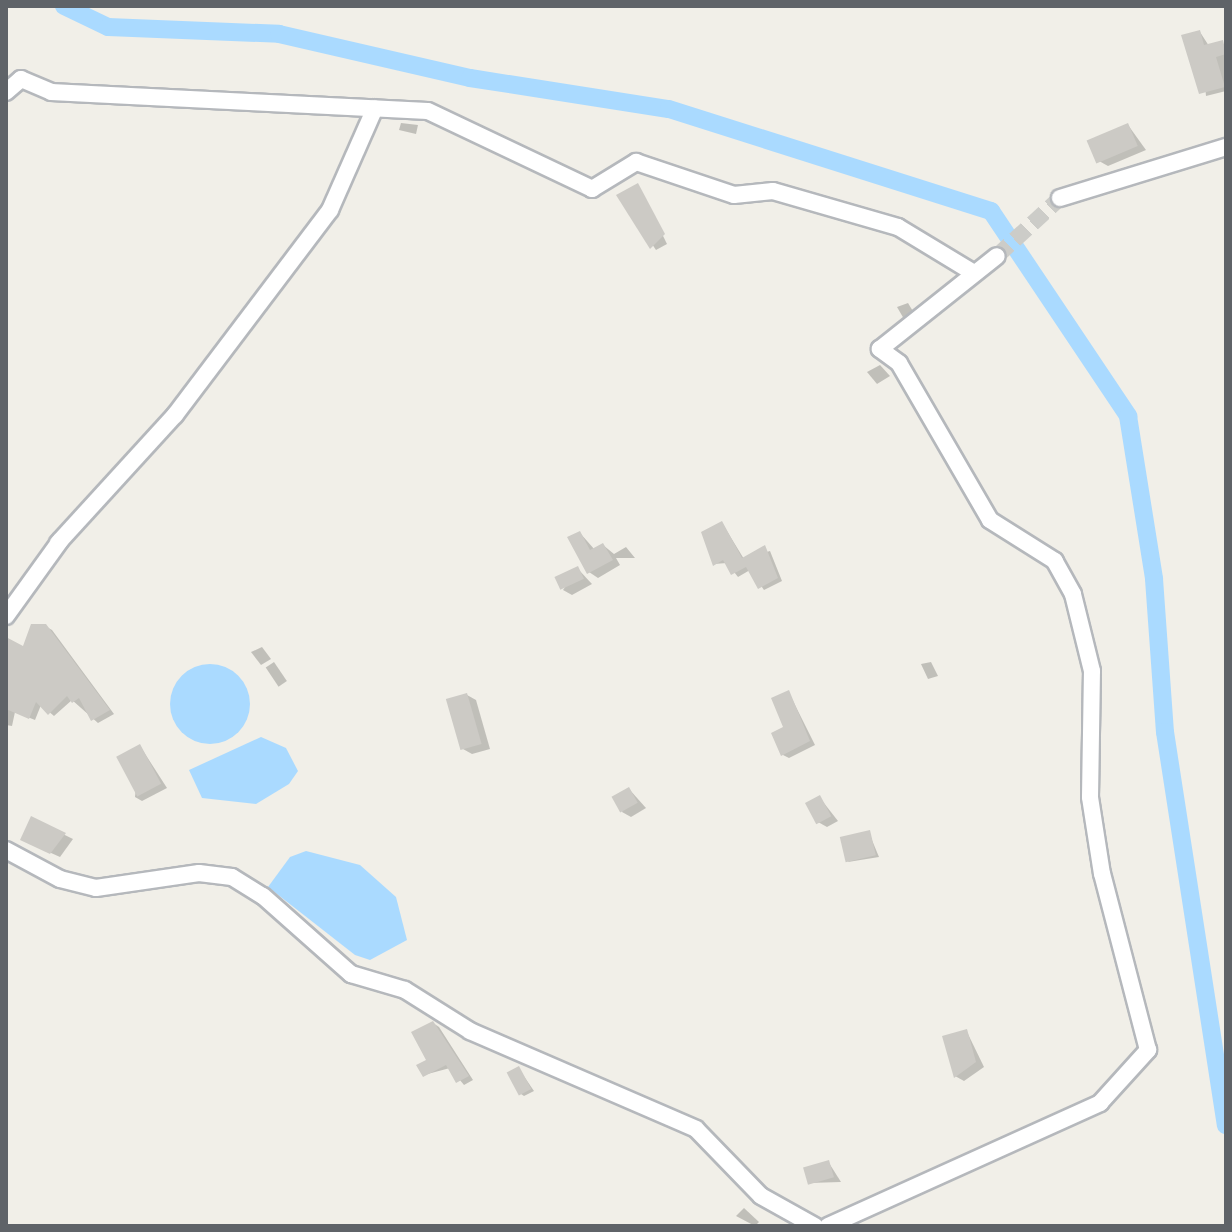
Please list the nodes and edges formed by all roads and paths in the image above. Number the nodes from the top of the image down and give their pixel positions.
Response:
1 (6, 92) edge
2 (375, 108) junction
3 (1226, 147) edge
4 (1060, 198) tunnel mouth
5 (997, 256) tunnel mouth
6 (974, 273) junction
7 (6, 616) edge
8 (6, 850) edge
9 (815, 1226) edge
10 (828, 1226) edge

1 - 2 street
2 - 6 street
2 - 7 street
3 - 4 street
5 - 6 street
6 - 10 street
8 - 9 street

